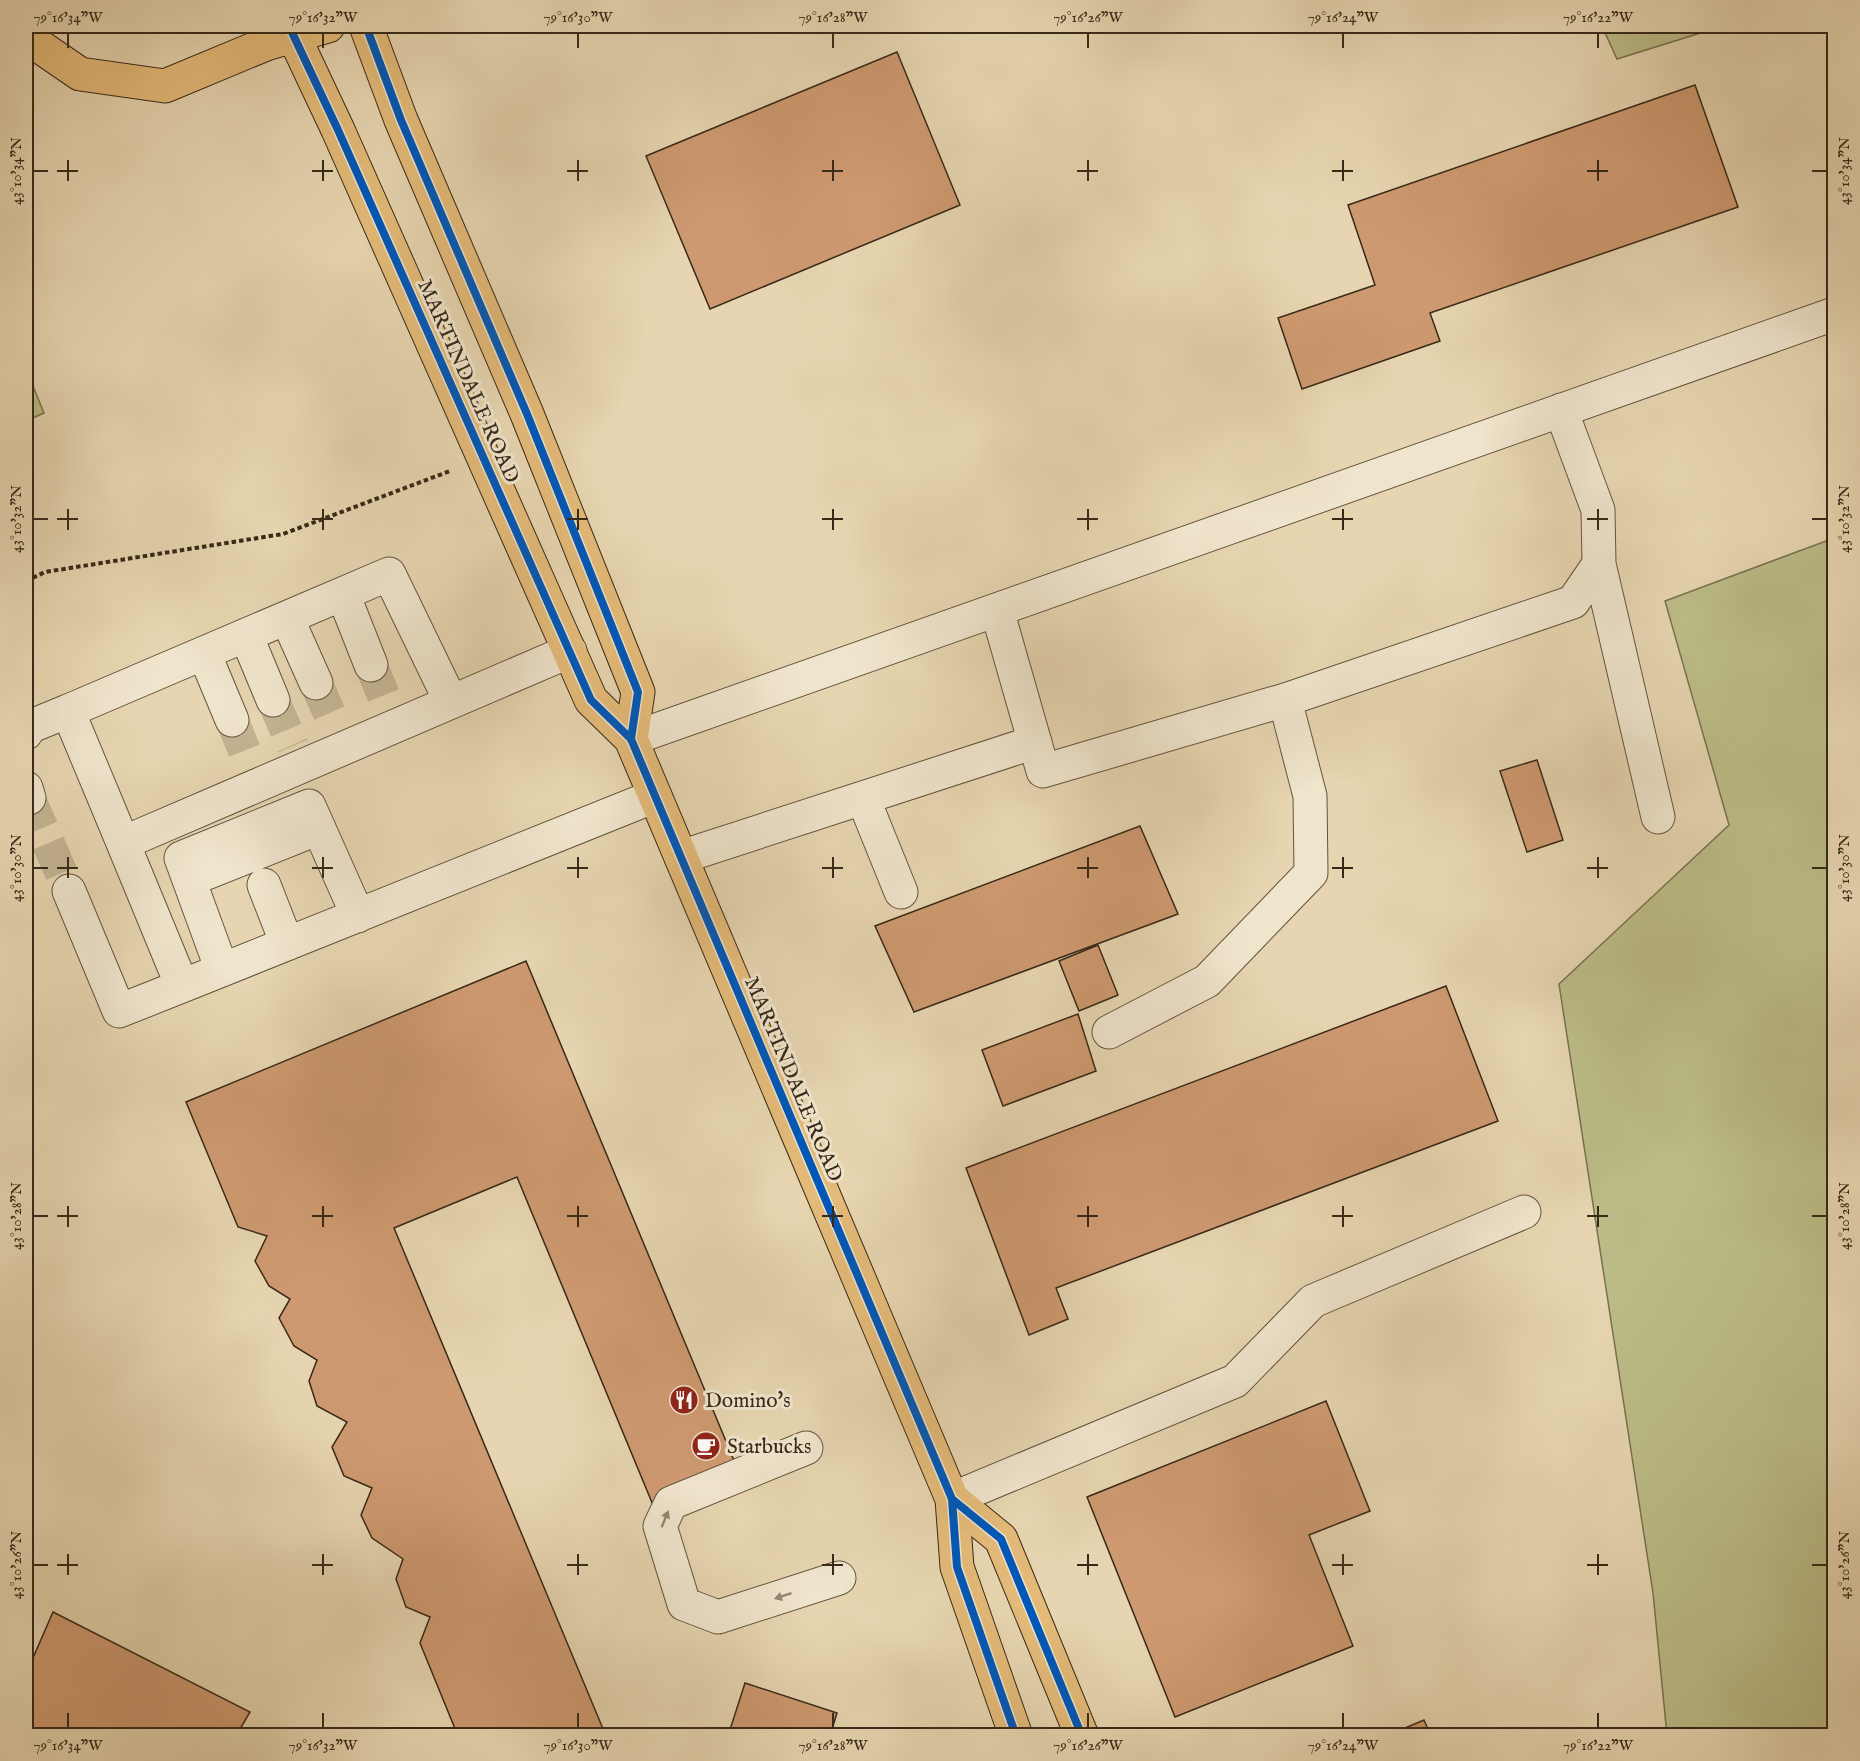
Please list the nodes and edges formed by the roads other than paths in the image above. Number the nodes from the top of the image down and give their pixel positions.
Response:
1 (328, 26) edge
2 (366, 26) edge
3 (291, 31) edge
4 (26, 37) edge
5 (1834, 314) edge
6 (1561, 410) junction
7 (1599, 564) junction
8 (343, 594) junction
9 (997, 610) junction
10 (287, 618) junction
11 (246, 635) junction
12 (570, 651) junction
13 (204, 653) junction
14 (371, 665) tunnel mouth
15 (316, 683) tunnel mouth
16 (273, 700) tunnel mouth
17 (1285, 700) junction
18 (451, 702) junction
19 (68, 711) junction
20 (232, 720) tunnel mouth
21 (26, 733) edge
22 (631, 739) junction
23 (1035, 742) junction
24 (655, 796) junction
25 (863, 798) junction
26 (1658, 817) dead end
27 (123, 843) junction
28 (681, 857) junction
29 (264, 885) dead end
30 (69, 891) tunnel mouth
31 (901, 892) dead end
32 (358, 916) junction
33 (288, 944) junction
34 (222, 970) junction
35 (182, 986) junction
36 (1109, 1032) dead end
37 (1524, 1212) dead end
38 (806, 1448) dead end
39 (952, 1499) junction
40 (839, 1578) dead end
41 (1016, 1736) edge
42 (1082, 1736) edge

1 - 3 main road
2 - 22 main road, MARTINDALE ROAD
3 - 4 main road
3 - 12 main road, MARTINDALE ROAD
5 - 6 lane
6 - 7 lane
6 - 9 lane
7 - 17 lane
7 - 26 lane
8 - 10 lane
8 - 14 lane
8 - 18 lane
9 - 22 lane
9 - 23 lane
10 - 11 lane
10 - 15 lane
11 - 13 lane
11 - 16 lane
12 - 18 lane
12 - 22 main road, MARTINDALE ROAD
13 - 19 lane
13 - 20 lane
17 - 23 lane
17 - 36 lane
18 - 27 lane
19 - 21 lane
19 - 27 lane
22 - 24 main road, MARTINDALE ROAD
23 - 25 lane
24 - 28 main road, MARTINDALE ROAD
24 - 32 lane
25 - 28 lane
25 - 31 lane
27 - 35 lane
28 - 39 main road, MARTINDALE ROAD
29 - 33 lane
30 - 35 lane
32 - 33 lane
32 - 34 lane
33 - 34 lane
34 - 35 lane
37 - 39 lane
40 -> 38 lane
39 - 41 main road, MARTINDALE ROAD
39 - 42 main road, MARTINDALE ROAD

